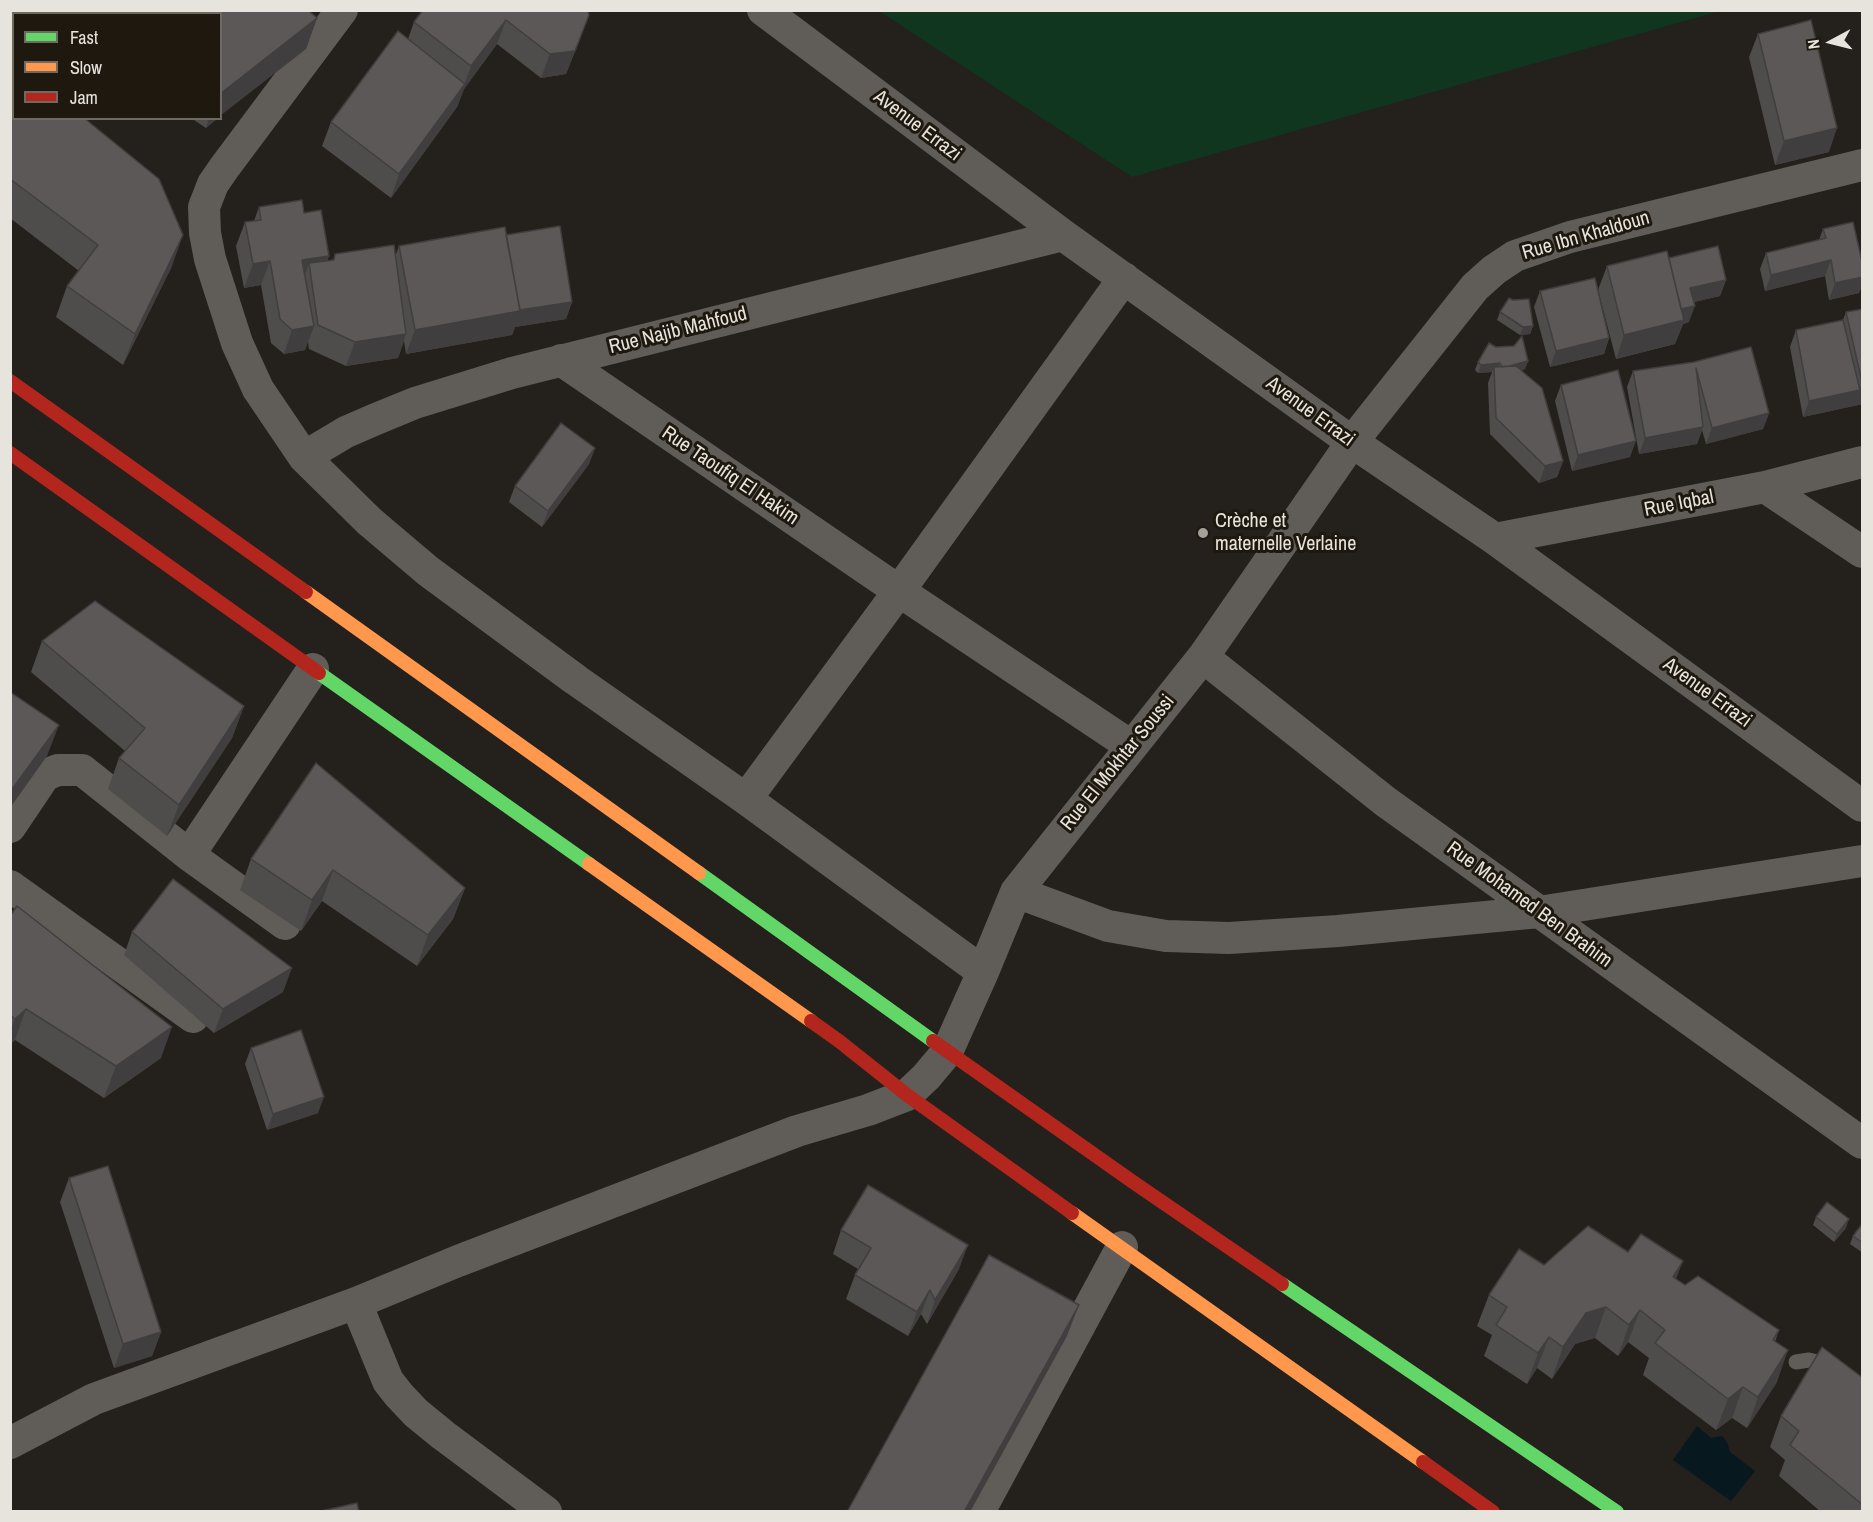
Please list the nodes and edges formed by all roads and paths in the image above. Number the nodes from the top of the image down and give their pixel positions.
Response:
1 (342, 10) edge
2 (763, 10) edge
3 (1863, 165) edge
4 (1063, 235) junction
5 (1124, 278) junction
6 (561, 360) junction
7 (10, 381) edge
8 (1352, 442) junction
9 (10, 453) edge
10 (304, 457) junction
11 (1863, 462) edge
12 (1765, 487) junction
13 (1495, 539) junction
14 (1863, 552) edge
15 (899, 591) junction
16 (1203, 657) junction
17 (314, 669) junction
18 (1131, 746) junction
19 (746, 799) junction
20 (1863, 806) edge
21 (10, 827) edge
22 (189, 855) junction
23 (1863, 861) edge
24 (10, 886) edge
25 (1016, 892) junction
26 (1539, 912) junction
27 (285, 924) dead end
28 (983, 972) junction
29 (193, 1017) dead end
30 (947, 1052) junction
31 (908, 1095) junction
32 (1863, 1143) edge
33 (1122, 1247) junction
34 (356, 1303) junction
35 (1796, 1362) dead end
36 (1863, 1392) edge
37 (10, 1443) edge
38 (546, 1512) edge
39 (979, 1512) edge
40 (1493, 1512) edge
41 (1617, 1512) edge

1 - 10 street
2 - 4 street, Avenue Errazi
3 - 8 street, Rue Ibn Khaldoun
4 - 5 street, Avenue Errazi
4 - 6 street, Rue Najib Mahfoud
5 - 8 street, Avenue Errazi
5 - 15 street
6 - 10 street, Rue Najib Mahfoud
6 - 15 street, Rue Taoufiq El Hakim
7 - 30 main road
8 - 13 street, Avenue Errazi
8 - 16 street, Rue El Mokhtar Soussi
9 - 17 main road
10 - 19 street
11 - 12 street, Rue Iqbal
12 - 13 street, Rue Iqbal
12 - 14 street
13 - 20 street, Avenue Errazi
15 - 18 street, Rue Taoufiq El Hakim
15 - 19 street
16 - 18 street, Rue El Mokhtar Soussi
16 - 26 street, Rue Mohamed Ben Brahim
17 - 22 street
17 - 31 main road
18 - 25 street, Rue El Mokhtar Soussi
19 - 28 street
21 - 22 street
22 - 27 street
23 - 26 street
24 - 29 street
25 - 26 street
25 - 28 street, Rue El Mokhtar Soussi
26 - 32 street, Rue Mohamed Ben Brahim
28 - 30 street, Rue El Mokhtar Soussi
30 - 31 street, Rue El Mokhtar Soussi
30 - 41 main road
31 - 33 main road
31 - 34 street
33 - 39 street
33 - 40 main road
34 - 37 street
34 - 38 street
35 - 36 lane

